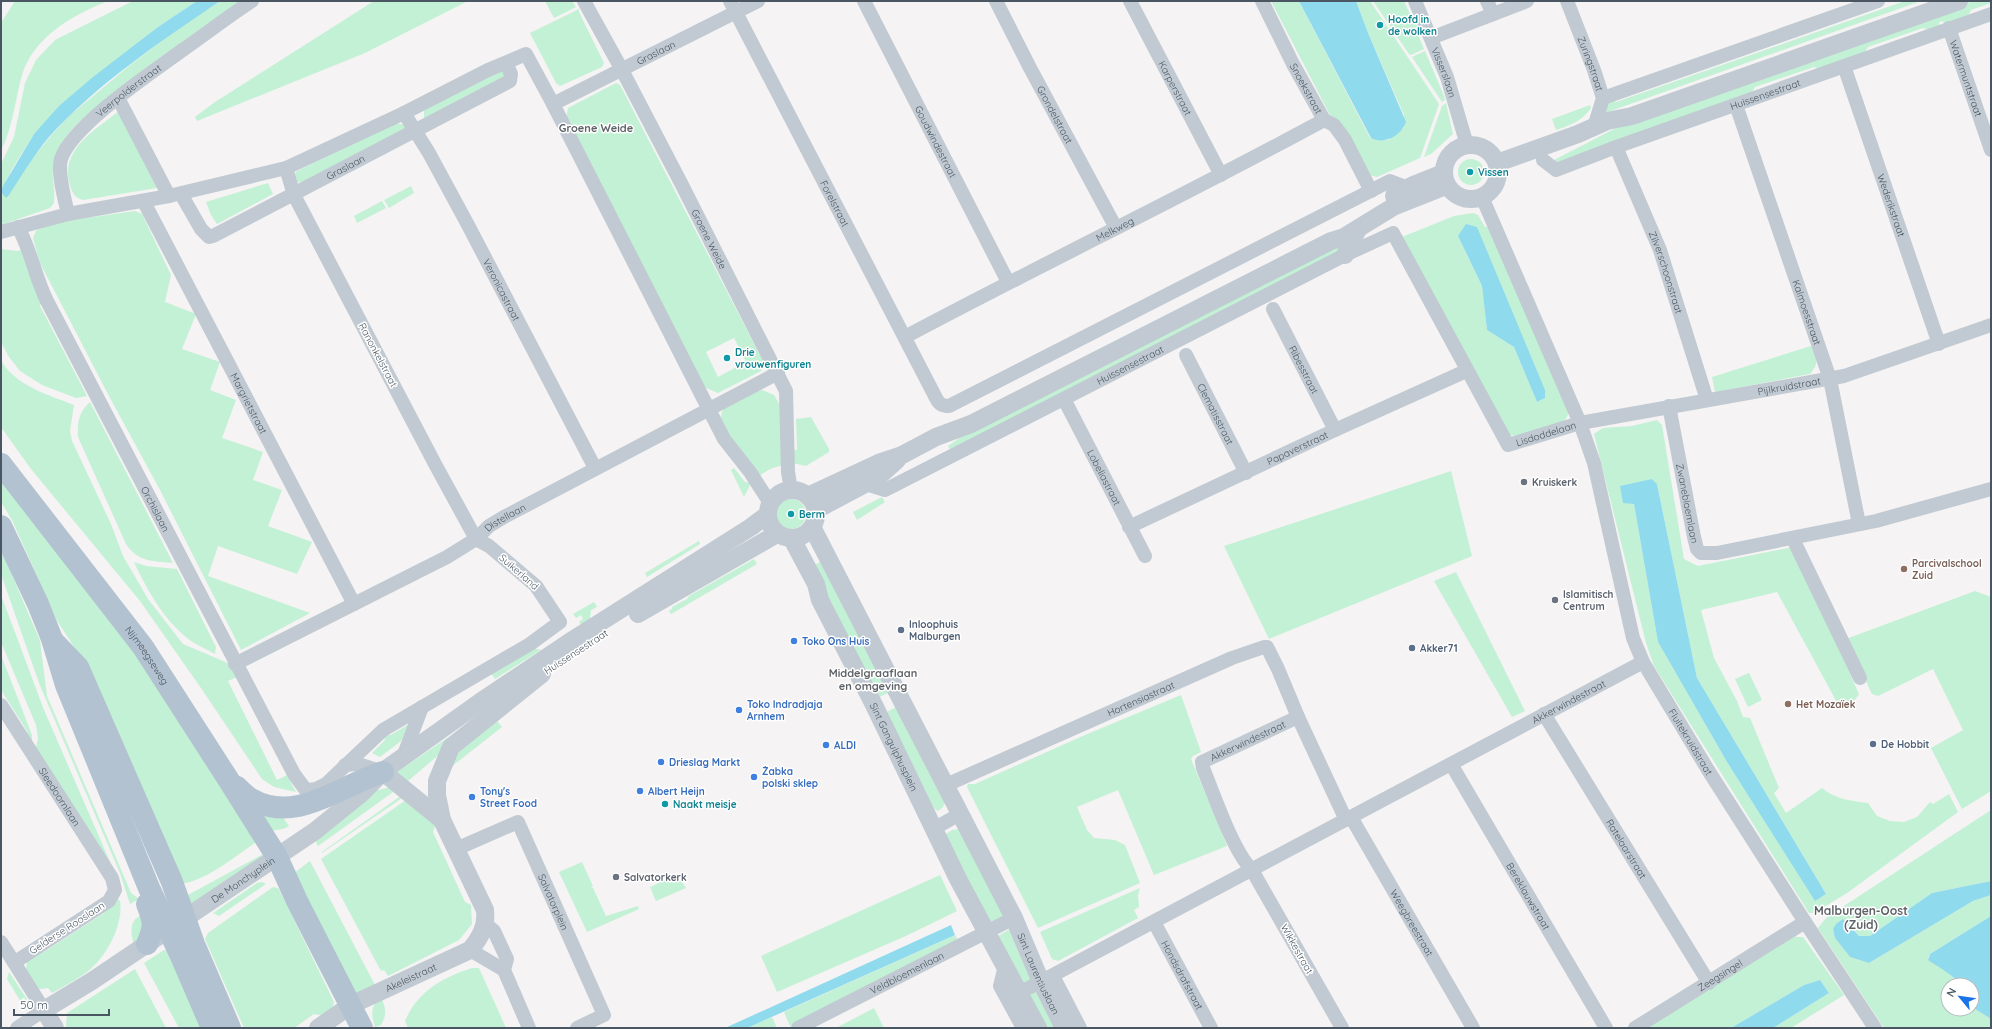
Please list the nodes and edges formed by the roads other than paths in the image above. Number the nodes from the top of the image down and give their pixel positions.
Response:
1 (252, 1) edge
2 (584, 1) edge
3 (758, 1) edge
4 (864, 1) edge
5 (996, 1) edge
6 (1130, 1) edge
7 (1262, 1) edge
8 (1415, 1) edge
9 (1487, 1) edge
10 (1527, 1) edge
11 (1567, 1) edge
12 (1878, 1) edge
13 (1959, 1) edge
14 (733, 6) edge
15 (1493, 14) junction
16 (1991, 14) edge
17 (1949, 28) junction
18 (1431, 38) junction
19 (506, 63) junction
20 (1844, 66) junction
21 (622, 70) junction
22 (118, 98) junction
23 (1603, 98) junction
24 (553, 104) junction
25 (1736, 104) junction
26 (404, 113) junction
27 (1632, 116) junction
28 (1324, 120) junction
29 (1594, 127) junction
30 (416, 131) junction
31 (1467, 145) junction
32 (1616, 146) junction
33 (1991, 150) edge
34 (1543, 160) junction
35 (286, 168) junction
36 (1497, 171) junction
37 (1221, 175) junction
38 (1445, 179) junction
39 (1408, 188) junction
40 (1371, 191) junction
41 (175, 195) junction
42 (294, 195) junction
43 (1482, 197) junction
44 (144, 202) junction
45 (68, 214) junction
46 (18, 227) junction
47 (1116, 228) junction
48 (1358, 229) junction
49 (1, 232) edge
50 (1393, 233) joint
51 (1331, 240) junction
52 (1345, 255) junction
53 (1008, 282) junction
54 (1273, 309) dead end
55 (1991, 325) edge
56 (905, 337) junction
57 (1939, 344) junction
58 (1186, 354) dead end
59 (1466, 370) junction
60 (778, 373) junction
61 (1830, 379) junction
62 (1064, 399) junction
63 (1708, 400) junction
64 (1669, 406) junction
65 (708, 409) junction
66 (1580, 423) junction
67 (1335, 430) junction
68 (902, 455) junction
69 (1, 464) edge
70 (595, 468) junction
71 (1246, 473) junction
72 (866, 484) junction
73 (1991, 489) edge
74 (791, 490) junction
75 (769, 509) junction
76 (812, 511) junction
77 (1859, 524) junction
78 (1, 526) edge
79 (1129, 527) junction
80 (784, 536) junction
81 (1793, 538) junction
82 (476, 539) junction
83 (1145, 556) dead end
84 (354, 604) junction
85 (52, 639) junction
86 (1643, 662) junction
87 (235, 664) junction
88 (1860, 678) dead end
89 (1, 705) edge
90 (422, 707) junction
91 (1544, 714) junction
92 (1298, 717) junction
93 (403, 757) junction
94 (1451, 764) junction
95 (98, 765) junction
96 (345, 765) junction
97 (383, 772) junction
98 (228, 780) junction
99 (946, 785) junction
100 (960, 814) junction
101 (1349, 819) junction
102 (442, 820) junction
103 (934, 828) junction
104 (456, 850) junction
105 (277, 858) junction
106 (1252, 870) junction
107 (115, 890) joint
108 (485, 916) junction
109 (1014, 918) junction
110 (1154, 922) junction
111 (1805, 922) junction
112 (177, 924) junction
113 (988, 933) junction
114 (1, 942) edge
115 (147, 944) junction
116 (470, 950) junction
117 (14, 962) junction
118 (1005, 966) junction
119 (504, 970) junction
120 (1047, 979) junction
121 (1709, 984) junction
122 (1019, 993) junction
123 (350, 1005) junction
124 (44, 1010) junction
125 (17, 1028) edge
126 (55, 1028) edge
127 (212, 1028) edge
128 (230, 1028) edge
129 (318, 1028) edge
130 (362, 1028) edge
131 (529, 1028) edge
132 (577, 1028) edge
133 (798, 1028) edge
134 (1023, 1028) edge
135 (1038, 1028) edge
136 (1064, 1028) edge
137 (1080, 1028) edge
138 (1211, 1028) edge
139 (1342, 1028) edge
140 (1473, 1028) edge
141 (1606, 1028) edge
142 (1635, 1028) edge
143 (1875, 1028) edge

1 - 22 street, Veerpolderstraat
2 - 21 street, Groene Weide
3 - 14 street, Graslaan
4 - 53 street, Goudwindestraat
5 - 47 street, Grondelstraat
6 - 37 street, Karperstraat
7 - 28 street, Snoekstraat
8 - 18 street, Visserslaan
9 - 15 street
10 - 15 street
11 - 23 street, Zuringstraat
12 - 23 street
13 - 27 street
14 - 21 street, Graslaan
14 - 56 street, Forelstraat
15 - 18 street
16 - 17 street, Huissensestraat
17 - 20 street, Huissensestraat
17 - 33 street, Watermuntstraat
18 - 31 street, Visserslaan
19 - 24 street
19 - 26 street
19 - 30 street, Graslaan
20 - 25 street, Huissensestraat
20 - 57 street, Wederikstraat
21 - 24 street, Graslaan
21 - 60 street, Groene Weide
22 - 41 street, Graslaan
22 - 45 street, Veerpolderstraat
23 - 29 street, Zuringstraat
24 - 65 street
25 - 32 street, Huissensestraat
25 - 61 street, Kalmoesstraat
26 - 30 street, Veronicastraat
26 - 35 street
27 - 29 street
27 - 34 street
28 - 37 street, Melkweg
28 - 40 street, Snoekstraat
29 - 36 street
30 - 42 street, Graslaan
30 - 70 street, Veronicastraat
31 - 36 street
31 - 38 street
32 - 34 street, Huissensestraat
32 - 63 street, Zilverschoonstraat
34 - 36 street
35 - 41 street
35 - 42 street, Ranonkelstraat
36 - 43 street
37 - 47 street, Melkweg
38 - 39 street, Huissensestraat
38 - 43 street
38 - 48 street, Huissensestraat
39 - 40 street
39 - 51 street, Huissensestraat
40 - 56 street, Forelstraat
41 - 42 street, Graslaan
41 - 44 street
42 - 82 street, Ranonkelstraat
43 - 66 street, Lisdoddelaan
44 - 45 street
44 - 84 street, Margrietstraat
45 - 46 street
46 - 49 street
46 - 87 street, Orchislaan
47 - 53 street, Melkweg
48 - 51 street, Huissensestraat
48 - 52 street
50 - 52 street, Huissensestraat
50 - 59 street, Lisdoddelaan
51 - 68 street, Huissensestraat
52 - 62 street, Huissensestraat
53 - 56 street, Melkweg
54 - 67 street, Ribesstraat
55 - 57 street, Pijlkruidstraat
57 - 61 street, Pijlkruidstraat
58 - 71 street, Clematisstraat
59 - 66 street, Lisdoddelaan
59 - 67 street, Papaverstraat
60 - 65 street, Distellaan
60 - 74 street, Groene Weide
61 - 63 street, Pijlkruidstraat
61 - 77 street, Kalmoesstraat
62 - 72 street, Huissensestraat
62 - 79 street, Lobeliastraat
63 - 64 street, Pijlkruidstraat
64 - 66 street, Pijlkruidstraat
64 - 81 street, Zwanebloemlaan
65 - 70 street, Distellaan
65 - 75 street
66 - 86 street, Fluitekruidstraat
67 - 71 street, Papaverstraat
68 - 72 street, Huissensestraat
68 - 76 street, Huissensestraat
69 - 98 main road, Nijmeegseweg
70 - 82 street, Distellaan
71 - 79 street, Papaverstraat
72 - 76 street, Huissensestraat
73 - 77 street, Zwanebloemlaan
74 - 75 street
74 - 76 street
75 - 80 street
75 - 93 street, Huissensestraat
76 - 80 street
76 - 99 street
77 - 81 street, Zwanebloemlaan
78 - 85 main road
79 - 83 street, Lobeliastraat
80 - 102 street, Huissensestraat
80 - 103 street, Sint Gangulphusplein
81 - 88 street
82 - 84 street, Distellaan
82 - 90 street, Suikerland
84 - 87 street, Distellaan
85 - 95 main road
85 - 112 main road
86 - 91 street, Akkerwindestraat
86 - 111 street, Fluitekruidstraat
87 - 96 street, Orchislaan
89 - 107 street, Sleedoornlaan
90 - 93 street
90 - 96 street
91 - 94 street, Akkerwindestraat
91 - 121 street, Ratelaarstraat
92 - 99 street, Hortensiastraat
92 - 101 street
92 - 106 street, Akkerwindestraat
93 - 97 street, Huissensestraat
94 - 101 street, Akkerwindestraat
94 - 141 street, Bereklauwstraat
95 - 112 main road
95 - 115 main road
96 - 97 street
97 - 98 main road
97 - 102 street
97 - 105 street, Huissensestraat
98 - 105 main road, Nijmeegseweg
99 - 100 street
100 - 103 street
100 - 109 street
101 - 106 street, Akkerwindestraat
101 - 140 street, Weegbreestraat
102 - 104 street
103 - 113 street, Sint Gangulphusplein
104 - 108 street
104 - 132 street, Salvatorplein
105 - 112 street, De Monchyplein
105 - 123 main road, De Monchyplein
106 - 110 street, Akkerwindestraat
106 - 139 street, Wikkestraat
107 - 117 street, Gelderse Rooslaan
108 - 116 street
108 - 119 street
109 - 113 street, Veldbloemenlaan
109 - 120 street, Sint Laurentiuslaan
110 - 120 street, Akkerwindestraat
110 - 138 street, Hondsdrafstraat
111 - 121 street, Zeegsingel
111 - 143 street, Fluitekruidstraat
112 - 115 street
112 - 127 main road
112 - 128 main road
113 - 118 street
113 - 133 street, Veldbloemenlaan
114 - 117 street
115 - 124 street
116 - 119 street
116 - 123 street, Akeleistraat
117 - 124 street
118 - 122 street
118 - 134 street
119 - 131 street
120 - 122 street, Akkerwindestraat
120 - 136 street, Sint Laurentiuslaan
120 - 137 street, Sint Laurentiuslaan
121 - 142 street, Zeegsingel
122 - 135 street
123 - 129 street
123 - 130 main road
124 - 125 street
124 - 126 street

